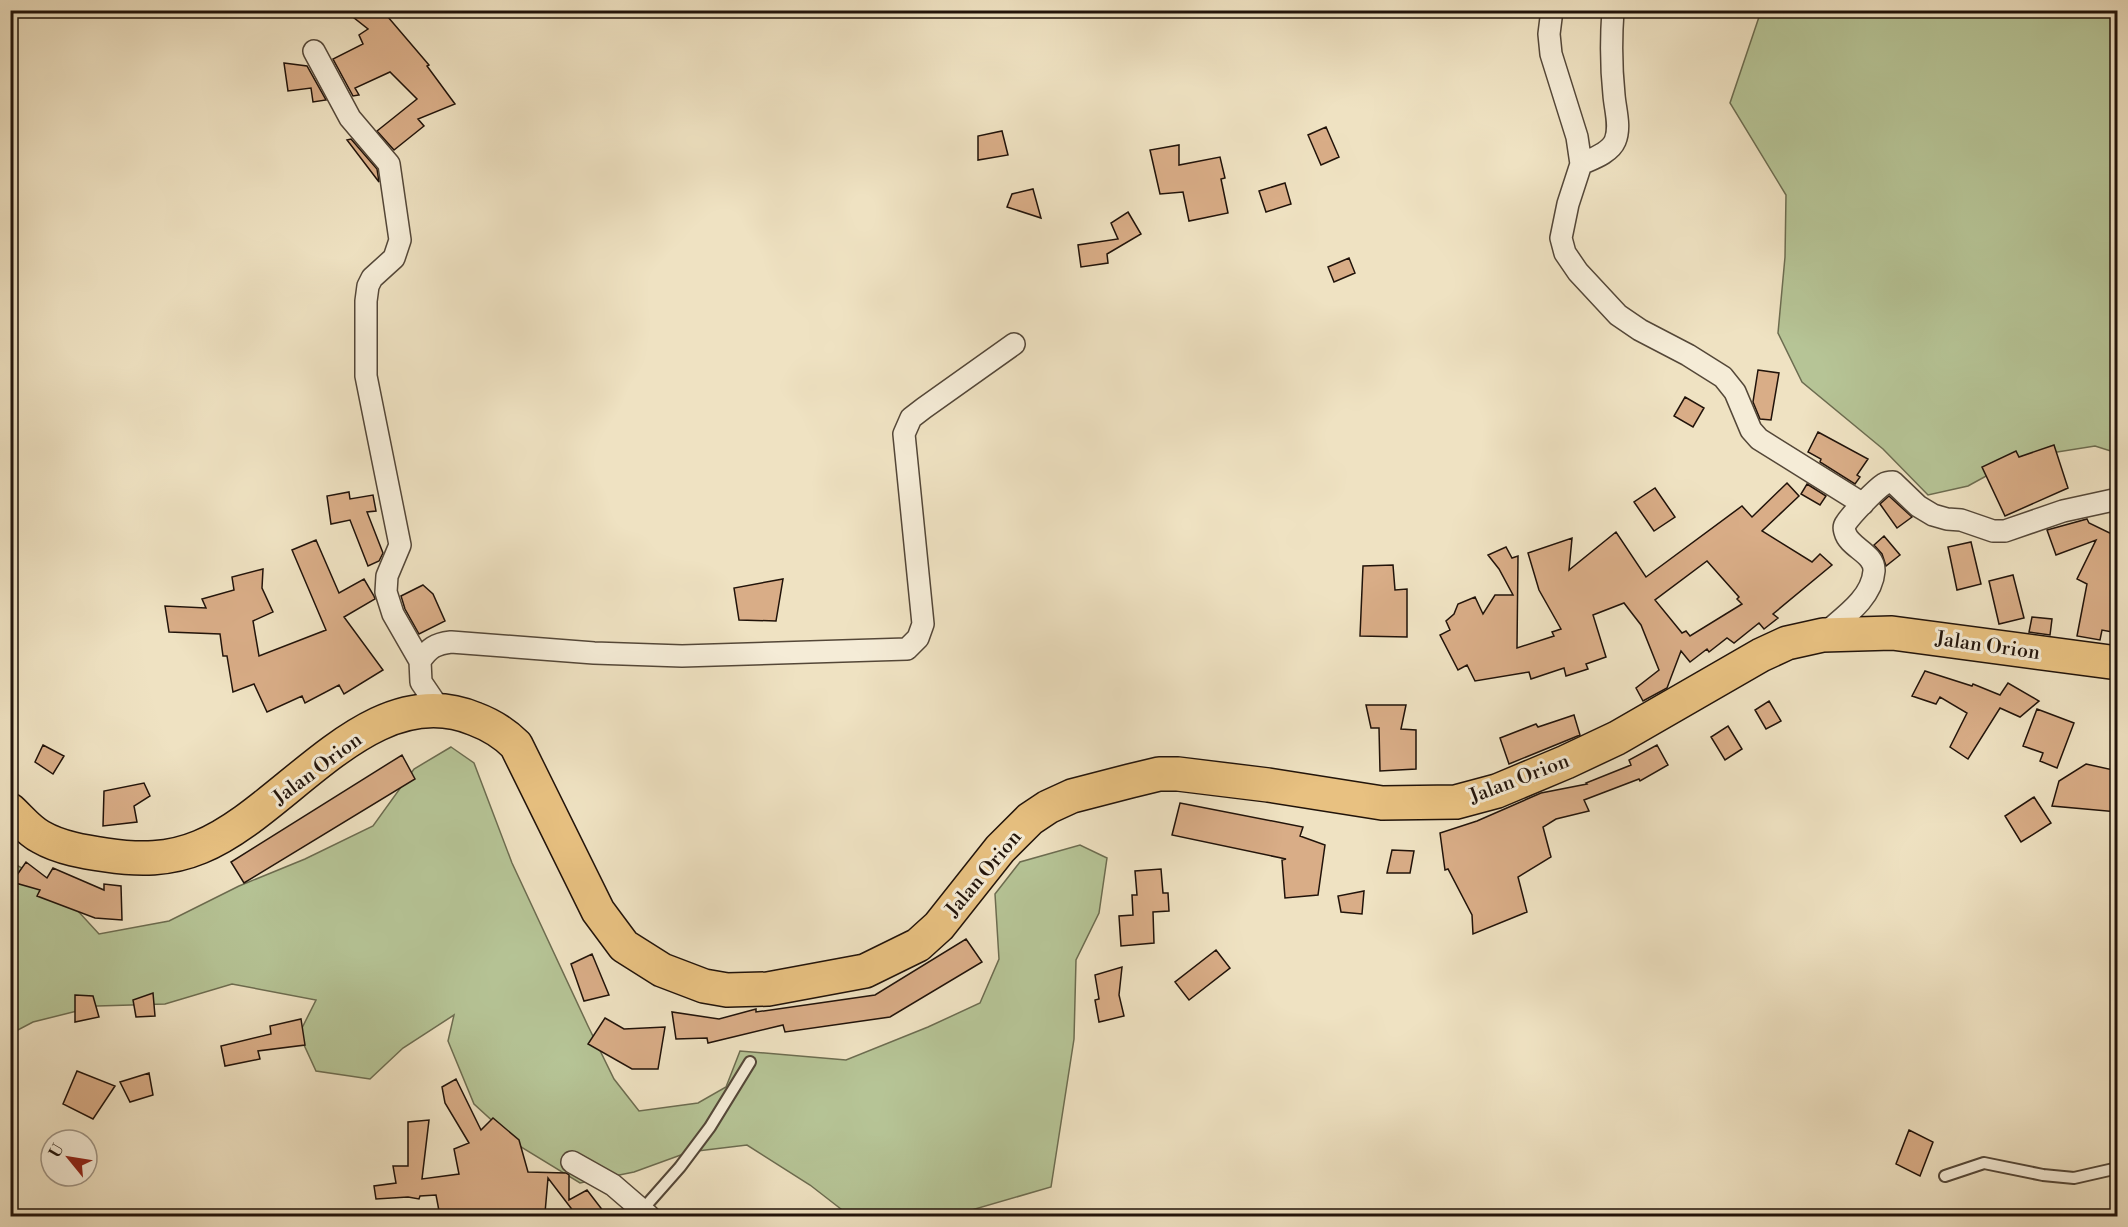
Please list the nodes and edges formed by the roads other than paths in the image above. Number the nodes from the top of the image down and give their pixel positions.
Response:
1 (1552, 10) edge
2 (1613, 10) edge
3 (314, 51) dead end
4 (1581, 164) junction
5 (1014, 344) dead end
6 (2118, 499) edge
7 (1863, 504) junction
8 (1823, 635) junction
9 (420, 661) junction
10 (2118, 663) edge
11 (440, 710) junction
12 (10, 810) edge
13 (750, 1062) dead end
14 (572, 1162) dead end
15 (2118, 1168) edge
16 (1945, 1176) dead end
17 (646, 1213) edge

1 - 4 street
2 - 4 street
3 - 9 street
4 - 7 street
5 - 9 street
6 - 7 street
7 - 8 street
8 - 10 highway, Jalan Orion
8 - 11 highway, Jalan Orion
9 - 11 street
11 - 12 highway, Jalan Orion
13 - 17 lane
14 - 17 street
15 - 16 lane

